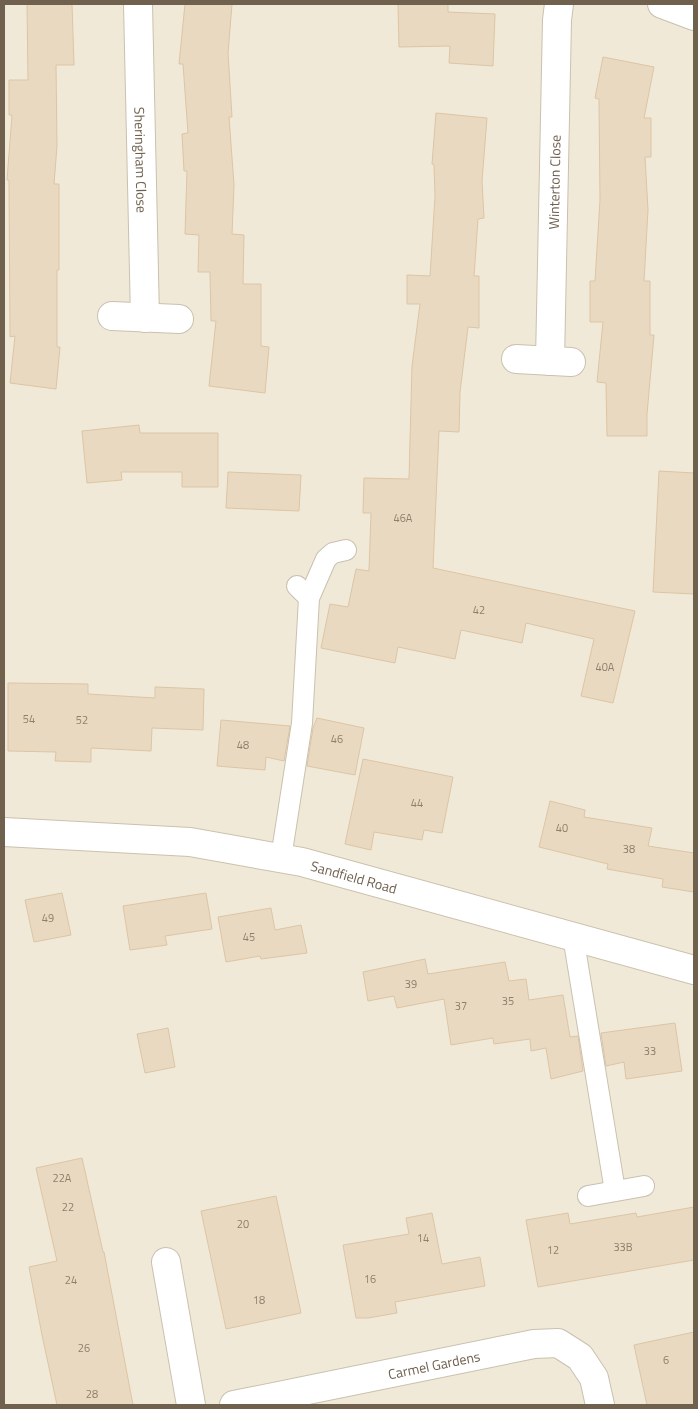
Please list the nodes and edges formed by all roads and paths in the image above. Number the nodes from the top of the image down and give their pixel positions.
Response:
1 (138, 4) edge
2 (559, 4) edge
3 (662, 4) edge
4 (694, 16) edge
5 (112, 316) dead end
6 (145, 318) junction
7 (179, 319) dead end
8 (516, 359) dead end
9 (346, 550) dead end
10 (4, 832) edge
11 (281, 858) junction
12 (573, 936) junction
13 (694, 970) edge
14 (644, 1186) dead end
15 (615, 1191) junction
16 (588, 1196) dead end
17 (166, 1262) dead end
18 (191, 1405) edge
19 (234, 1405) edge
20 (600, 1405) edge

1 - 6 street, Sheringham Close
2 - 8 street, Winterton Close
3 - 4 street
5 - 6 street
6 - 7 street
9 - 11 lane
10 - 11 street, Sandfield Road
11 - 12 street, Sandfield Road
12 - 13 street, Sandfield Road
12 - 15 lane
14 - 15 lane
15 - 16 lane
17 - 18 street
19 - 20 street, Carmel Gardens

